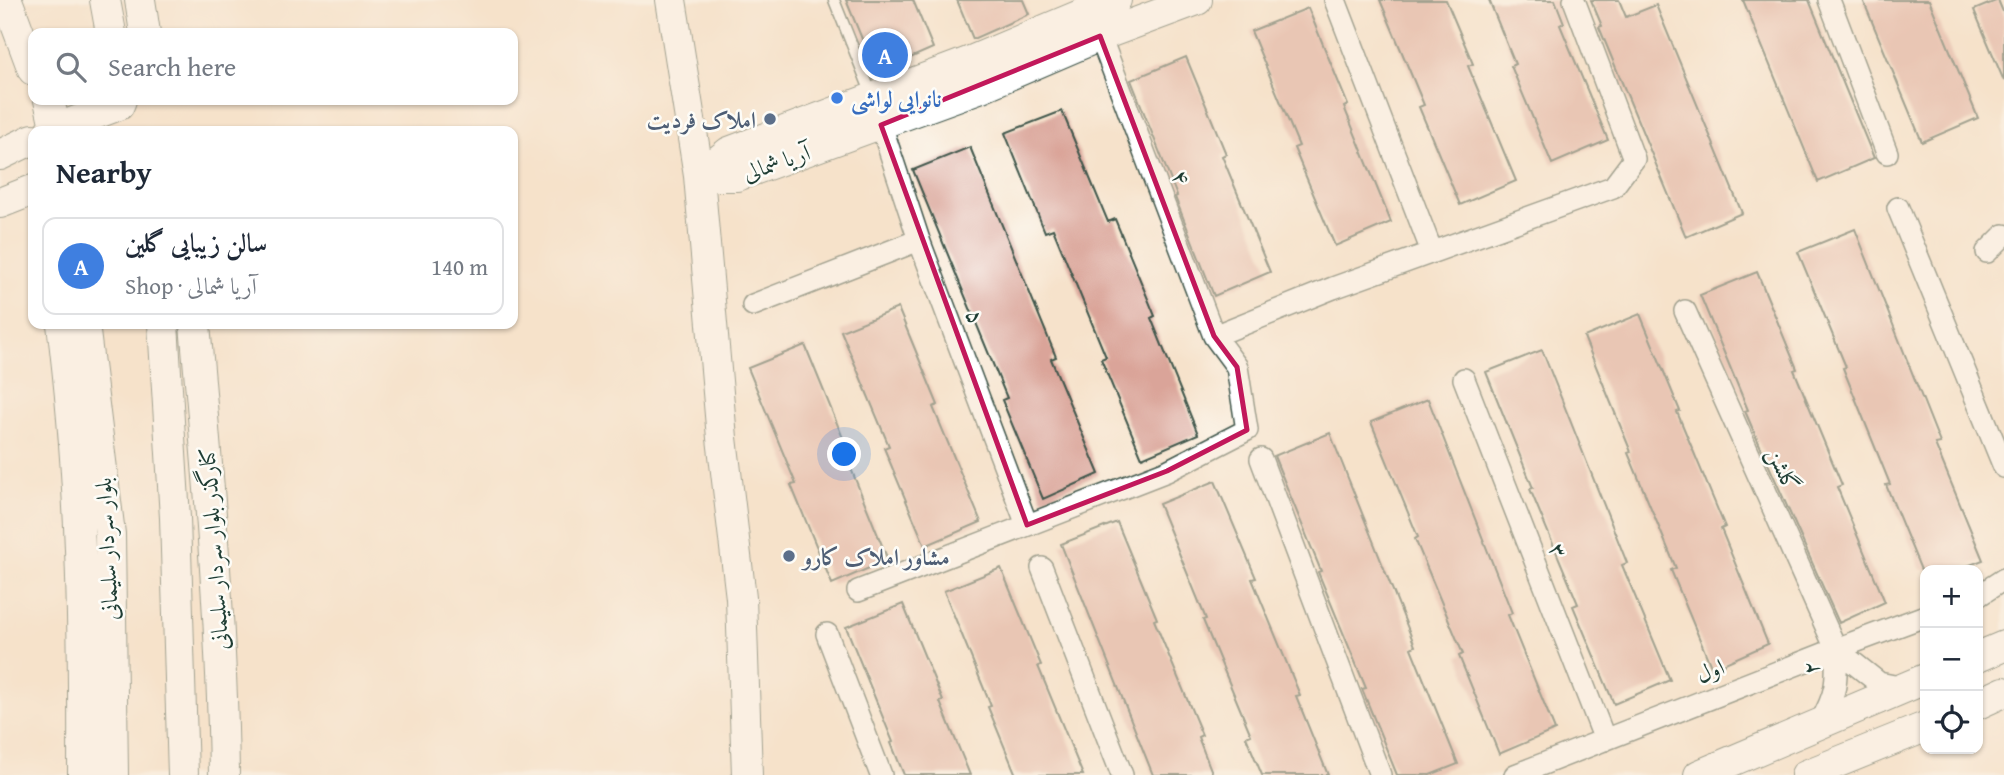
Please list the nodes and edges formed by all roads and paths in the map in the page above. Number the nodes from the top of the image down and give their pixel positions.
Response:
1 (7, 0) edge
2 (28, 0) edge
3 (105, 0) edge
4 (140, 0) edge
5 (671, 0) edge
6 (834, 0) edge
7 (1197, 0) edge
8 (1335, 0) edge
9 (1573, 0) edge
10 (1829, 0) edge
11 (1107, 2) edge
12 (33, 28) edge
13 (110, 28) edge
14 (144, 28) edge
15 (1100, 36) junction
16 (28, 57) edge
17 (47, 105) edge
18 (121, 109) edge
19 (877, 111) junction
20 (49, 126) edge
21 (70, 126) edge
22 (28, 142) edge
23 (1887, 153) dead end
24 (0, 155) edge
25 (699, 176) junction
26 (0, 177) edge
27 (28, 192) edge
28 (0, 194) edge
29 (0, 203) edge
30 (1898, 208) dead end
31 (2004, 235) edge
32 (919, 240) junction
33 (1432, 252) junction
34 (1987, 252) dead end
35 (753, 305) dead end
36 (1685, 311) dead end
37 (63, 329) edge
38 (85, 329) edge
39 (163, 329) edge
40 (195, 329) edge
41 (1214, 336) junction
42 (1464, 379) dead end
43 (1261, 459) dead end
44 (2004, 467) edge
45 (212, 516) junction
46 (175, 518) junction
47 (1027, 525) junction
48 (78, 534) junction
49 (110, 534) junction
50 (1042, 568) dead end
51 (2004, 579) edge
52 (858, 590) dead end
53 (1983, 593) edge
54 (1920, 619) edge
55 (827, 634) dead end
56 (2004, 646) edge
57 (1836, 649) junction
58 (1983, 655) edge
59 (1915, 684) edge
60 (2004, 692) edge
61 (1983, 702) edge
62 (1820, 723) junction
63 (1920, 729) edge
64 (1605, 740) junction
65 (83, 775) edge
66 (113, 775) edge
67 (183, 775) edge
68 (224, 775) edge
69 (747, 775) edge
70 (881, 775) edge
71 (1122, 775) edge
72 (1380, 775) edge
73 (1515, 775) edge
74 (1699, 775) edge
75 (1806, 775) edge

1 - 16 street
2 - 12 street
3 - 13 street
4 - 14 street
5 - 25 street
6 - 19 lane
7 - 15 street, آریا شمالی
8 - 33 street
9 - 33 street
10 - 23 street
11 - 19 street, آریا شمالی
15 - 19 street, آریا شمالی
15 - 41 street, ۴
17 - 20 street
18 - 21 street
19 - 25 street, آریا شمالی
19 - 32 street, ۵
22 - 24 street
25 - 69 street
26 - 28 street
27 - 29 street
30 - 44 street
31 - 34 street
32 - 35 street
32 - 47 street, ۵
33 - 41 street
36 - 57 street, گلشن
37 - 48 street
38 - 49 street, بلوار سردار سلیمانی
39 - 46 street
40 - 45 street, کنارگذر بلوار سردار سلیمانی
41 - 47 street, ۴
42 - 64 street, ۳
43 - 72 street
45 - 46 street
45 - 68 street, کنارگذر بلوار سردار سلیمانی
46 - 67 street
47 - 52 street
48 - 49 street
48 - 65 street
49 - 66 street, بلوار سردار سلیمانی
50 - 71 street
51 - 53 street
54 - 57 street, اول
55 - 70 street
56 - 58 street
57 - 59 street, ۲
57 - 62 street, ۲
57 - 64 street, اول
59 - 62 street
60 - 61 street
62 - 74 street
63 - 75 street
64 - 73 street, اول

